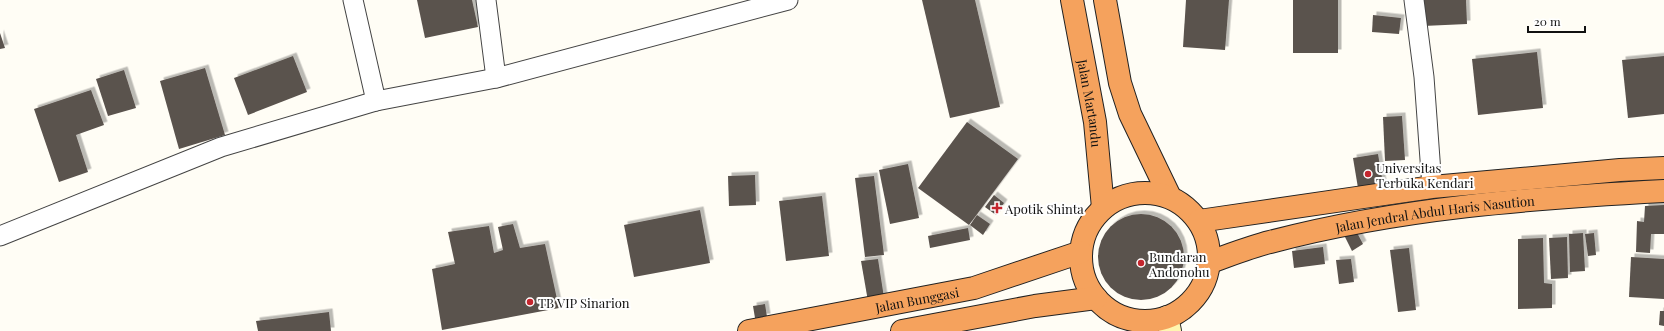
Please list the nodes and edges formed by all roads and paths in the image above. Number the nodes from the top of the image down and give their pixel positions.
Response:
1 (353, 0) edge
2 (486, 0) edge
3 (788, 0) edge
4 (1072, 0) edge
5 (1104, 0) edge
6 (1414, 0) edge
7 (496, 78) junction
8 (376, 101) junction
9 (1664, 168) edge
10 (1620, 170) junction
11 (1432, 187) junction
12 (1664, 191) edge
13 (1622, 194) junction
14 (1170, 197) junction
15 (1103, 208) junction
16 (1199, 221) junction
17 (0, 236) edge
18 (1081, 252) junction
19 (1210, 262) junction
20 (1096, 298) junction
21 (1168, 324) edge
22 (1145, 326) edge
23 (749, 331) edge
24 (902, 331) edge

1 - 8 street
2 - 7 street
3 - 7 street
4 - 15 highway, Jalan Martandu
5 - 14 highway
6 - 11 street
7 - 8 street
8 - 17 street
9 - 10 highway, Jalan Jendral Abdul Haris Nasution
10 - 11 highway, Jalan Jendral Abdul Haris Nasution
10 - 13 highway
11 - 16 highway, Jalan Jendral Abdul Haris Nasution
12 - 13 highway, Jalan Jendral Abdul Haris Nasution
13 - 19 highway, Jalan Jendral Abdul Haris Nasution
14 - 15 highway
14 - 16 highway
15 - 18 highway
16 - 19 highway
18 - 20 highway
18 - 23 highway, Jalan Bunggasi
19 - 21 highway
20 - 22 highway
20 - 24 highway
21 - 22 highway

